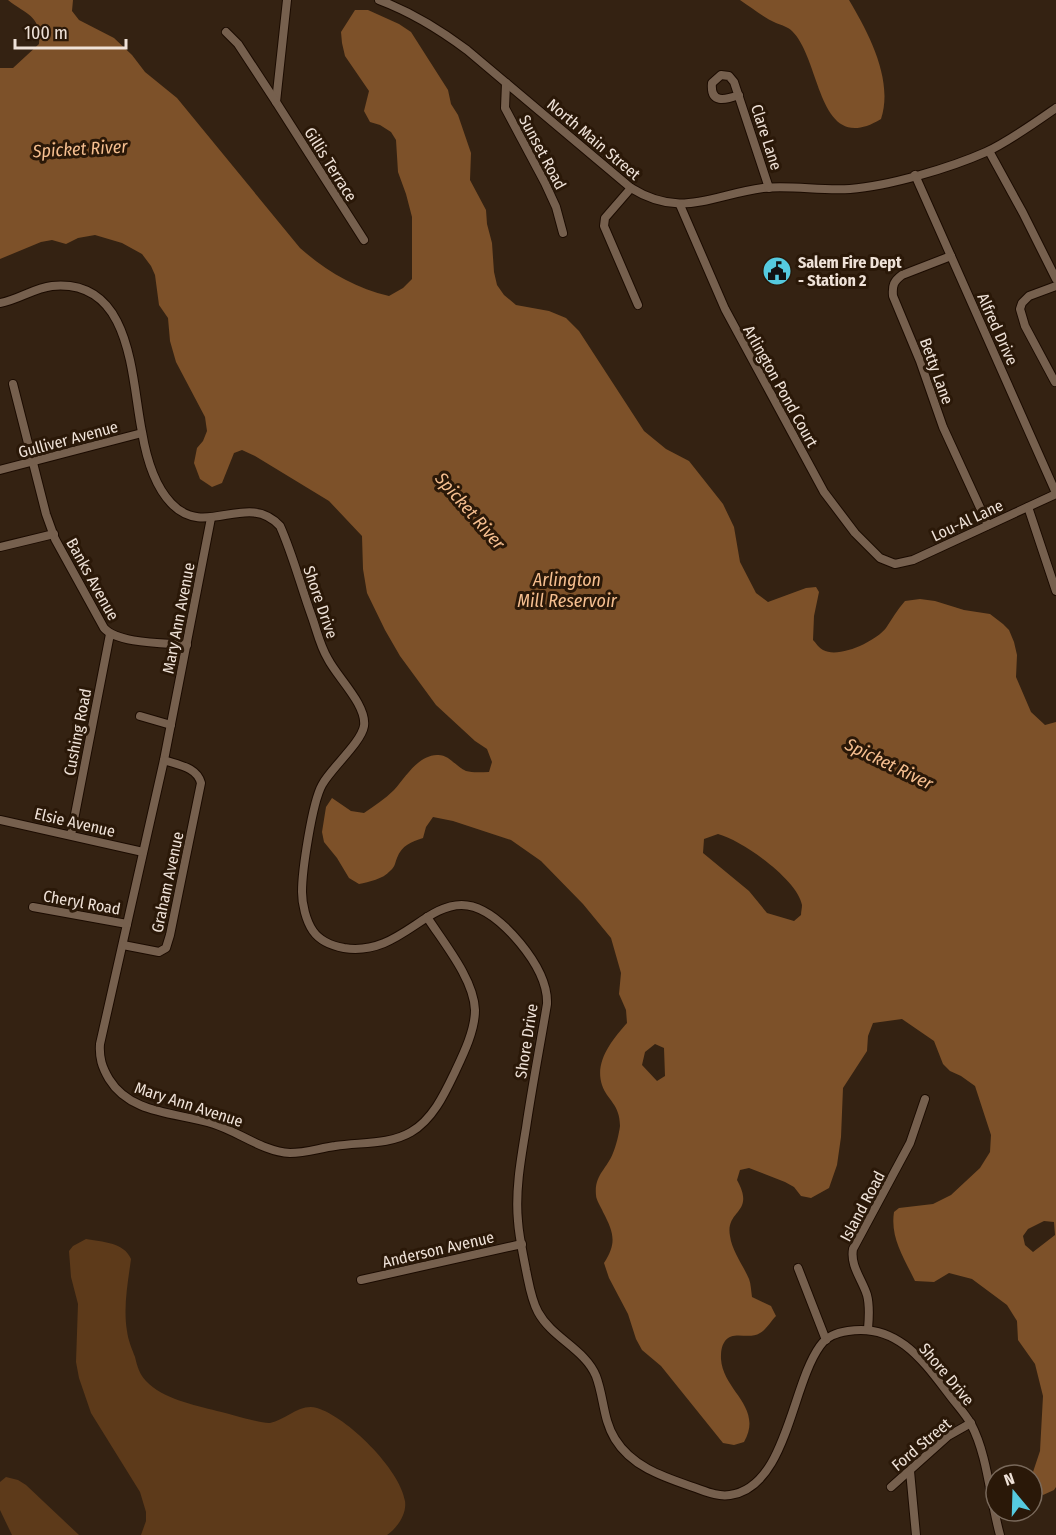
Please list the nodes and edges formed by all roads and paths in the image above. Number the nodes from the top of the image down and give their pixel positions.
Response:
1 (288, 0) edge
2 (379, 0) edge
3 (226, 32) dead end
4 (506, 83) junction
5 (739, 95) dead end
6 (276, 102) junction
7 (1056, 108) edge
8 (988, 151) junction
9 (915, 176) junction
10 (769, 188) junction
11 (631, 189) junction
12 (680, 205) junction
13 (563, 233) dead end
14 (364, 240) dead end
15 (951, 256) junction
16 (1056, 279) edge
17 (1056, 286) edge
18 (0, 303) edge
19 (638, 305) dead end
20 (1055, 382) edge
21 (13, 384) dead end
22 (142, 433) junction
23 (33, 462) junction
24 (0, 470) edge
25 (1056, 494) edge
26 (1028, 507) junction
27 (211, 518) junction
28 (988, 525) junction
29 (54, 534) junction
30 (0, 547) edge
31 (887, 562) joint
32 (1056, 591) edge
33 (110, 634) junction
34 (187, 645) junction
35 (140, 716) dead end
36 (171, 725) junction
37 (164, 760) junction
38 (0, 820) edge
39 (71, 835) junction
40 (143, 852) junction
41 (33, 907) dead end
42 (427, 917) junction
43 (128, 924) junction
44 (123, 945) junction
45 (925, 1099) dead end
46 (522, 1244) junction
47 (798, 1268) dead end
48 (361, 1280) dead end
49 (868, 1329) junction
50 (826, 1340) junction
51 (971, 1423) junction
52 (910, 1471) junction
53 (891, 1487) dead end
54 (916, 1535) edge
55 (1000, 1535) edge

1 - 6 street
2 - 4 street, North Main Street
3 - 6 street, Gillis Terrace
4 - 11 street, North Main Street
4 - 13 street, Sunset Road
5 - 10 street, Clare Lane
6 - 14 street, Gillis Terrace
7 - 8 street, North Main Street
8 - 9 street, North Main Street
8 - 16 street
9 - 10 street, North Main Street
9 - 15 street, Alfred Drive
10 - 12 street, North Main Street
11 - 12 street, North Main Street
11 - 19 street
12 - 31 street, Arlington Pond Court
15 - 25 street, Alfred Drive
15 - 28 street, Betty Lane
17 - 20 street
18 - 22 street, Shore Drive
21 - 23 street, Banks Avenue
22 - 23 street, Gulliver Avenue
22 - 27 street, Shore Drive
23 - 24 street, Gulliver Avenue
23 - 29 street, Banks Avenue
25 - 26 street, Lou-Al Lane
26 - 28 street, Lou-Al Lane
26 - 32 street
27 - 34 street, Mary Ann Avenue
27 - 42 street, Shore Drive
28 - 31 street, Lou-Al Lane
29 - 30 street
29 - 33 street, Banks Avenue
33 - 34 street, Banks Avenue
33 - 39 street, Cushing Road
34 - 36 street, Mary Ann Avenue
35 - 36 street
36 - 37 street, Mary Ann Avenue
37 - 40 street, Mary Ann Avenue
37 - 44 street, Graham Avenue
38 - 39 street, Elsie Avenue
39 - 40 street, Elsie Avenue
40 - 43 street, Mary Ann Avenue
41 - 43 street, Cheryl Road
42 - 44 street, Mary Ann Avenue
42 - 46 street, Shore Drive
43 - 44 street, Mary Ann Avenue
45 - 49 street, Island Road
46 - 48 street, Anderson Avenue
46 - 50 street, Shore Drive
47 - 50 street
49 - 50 street, Shore Drive
49 - 51 street, Shore Drive
51 - 52 street, Ford Street
51 - 55 street, Shore Drive
52 - 53 street, Ford Street
52 - 54 street

